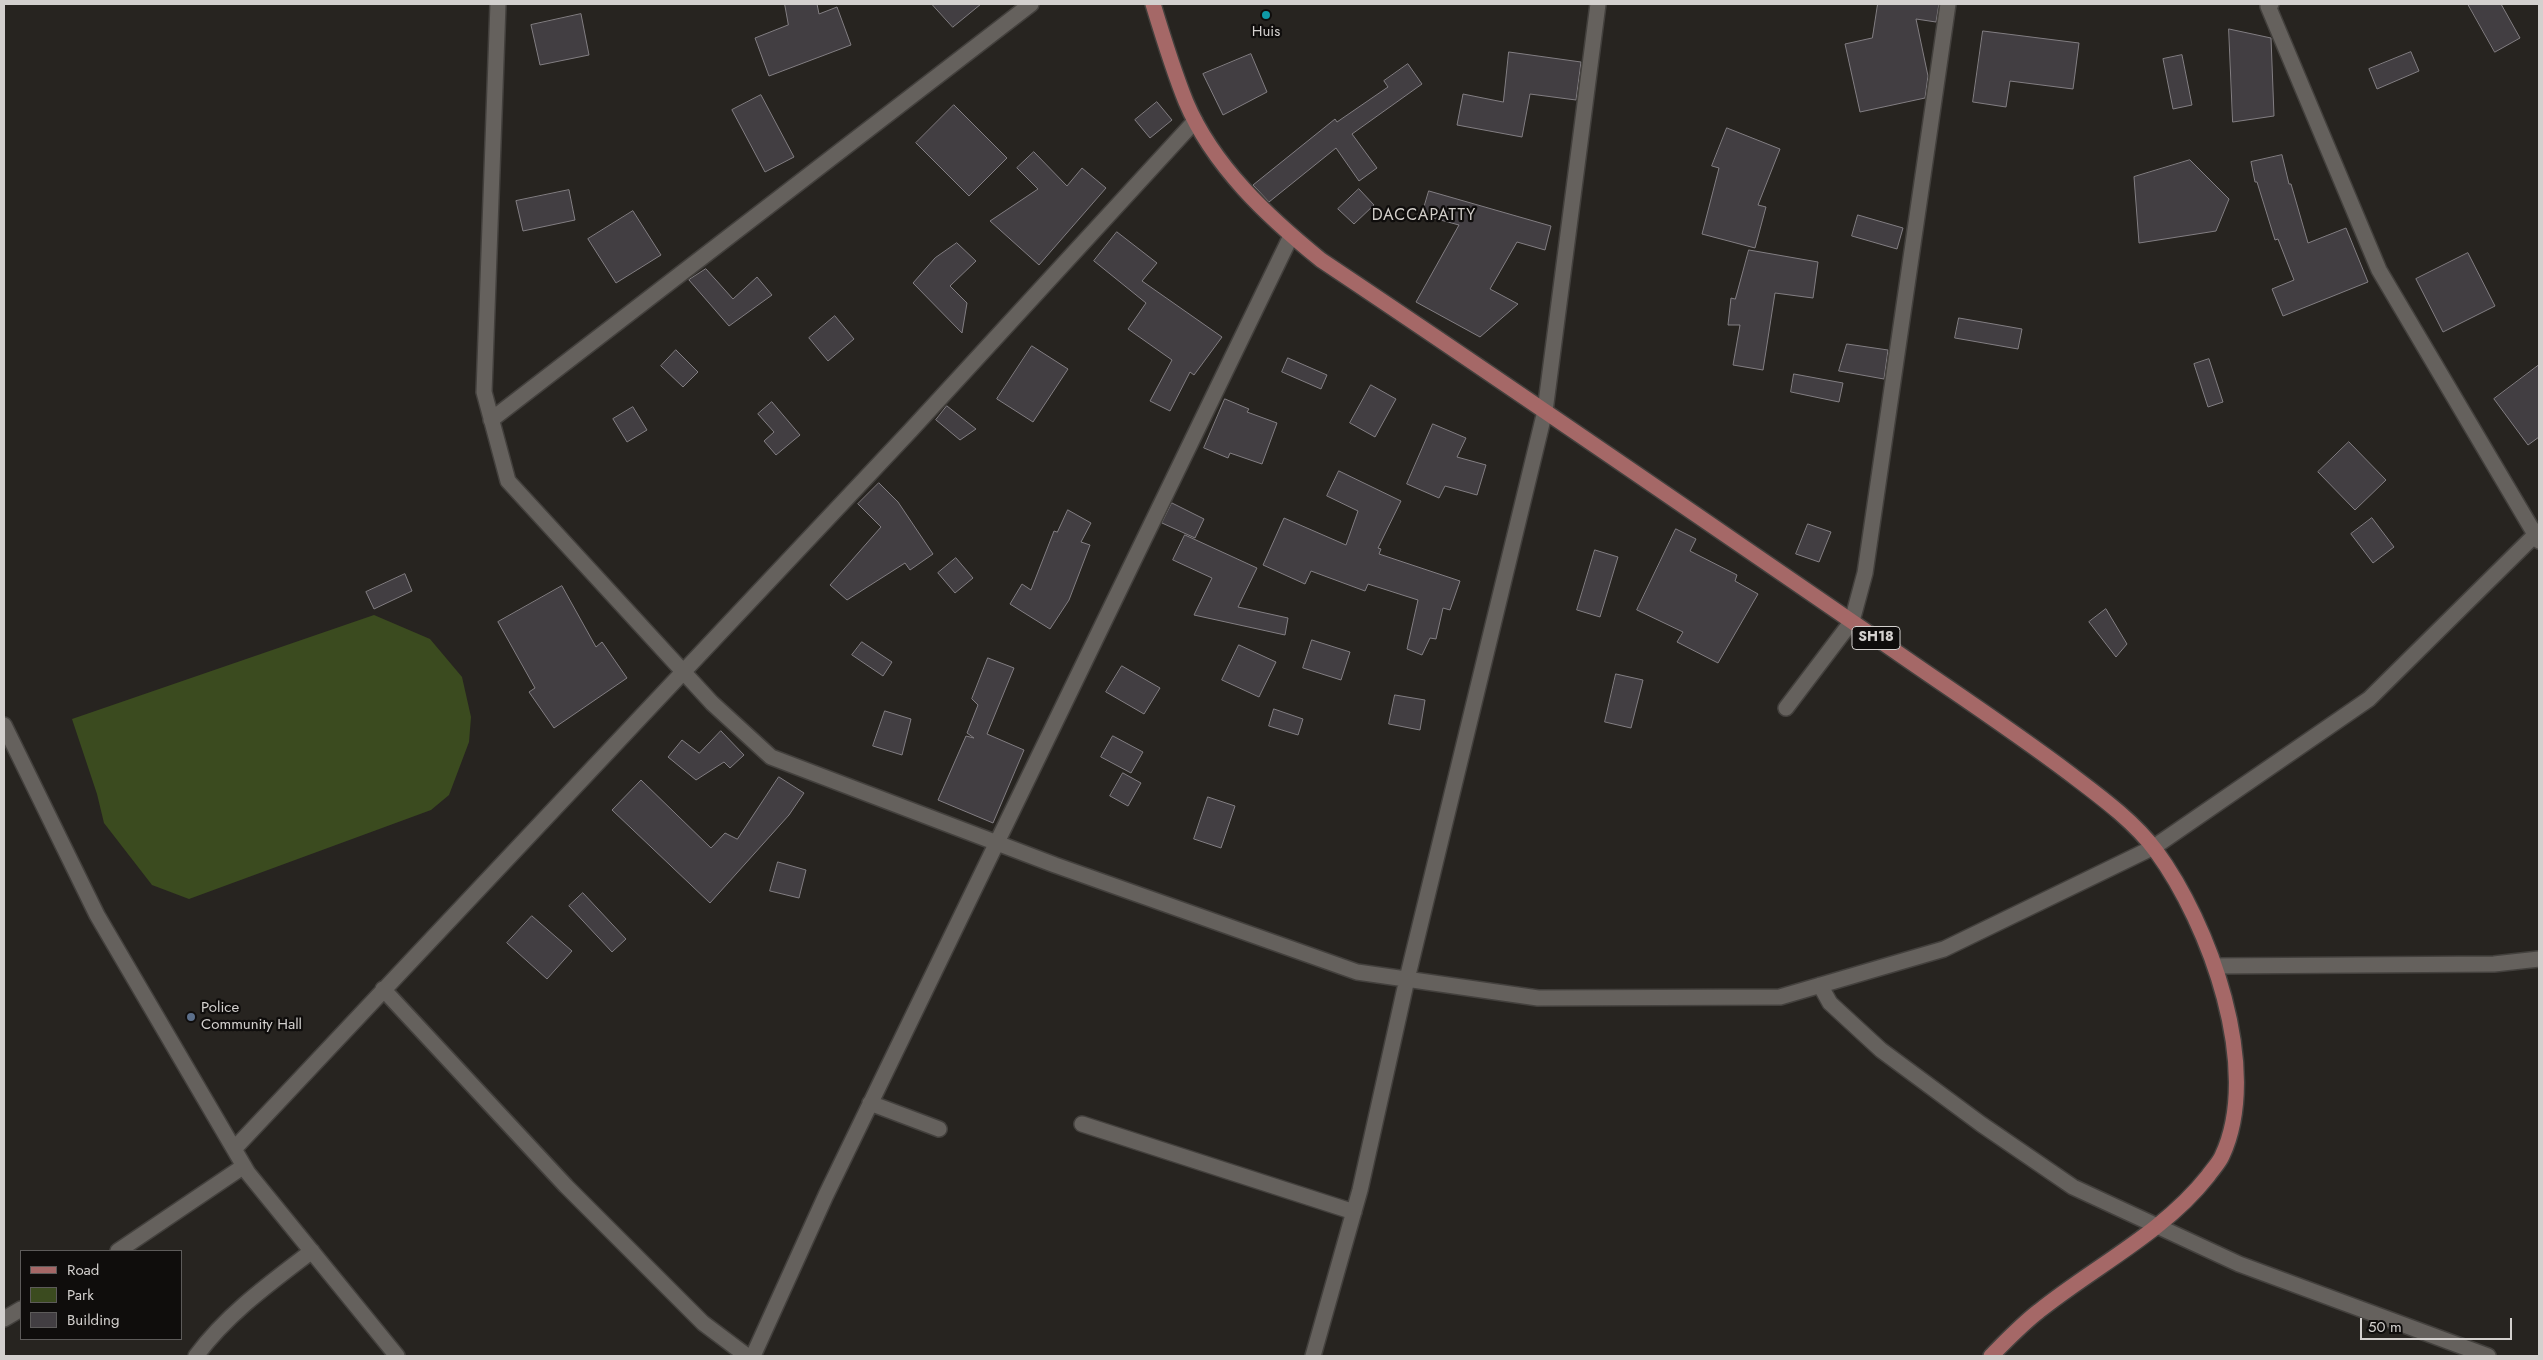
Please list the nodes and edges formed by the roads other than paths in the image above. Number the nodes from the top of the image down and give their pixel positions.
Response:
1 (498, 4) edge
2 (1031, 4) edge
3 (1153, 4) edge
4 (1598, 4) edge
5 (1948, 4) edge
6 (2267, 4) edge
7 (1196, 121) junction
8 (1291, 236) junction
9 (1544, 411) junction
10 (491, 420) junction
11 (2538, 536) edge
12 (1852, 621) junction
13 (682, 671) junction
14 (1786, 708) dead end
15 (4, 725) edge
16 (996, 843) junction
17 (2154, 848) junction
18 (2539, 958) edge
19 (2216, 966) junction
20 (1407, 979) junction
21 (1820, 985) junction
22 (384, 989) junction
23 (870, 1103) junction
24 (1082, 1124) dead end
25 (939, 1129) dead end
26 (234, 1149) junction
27 (244, 1166) junction
28 (1354, 1212) junction
29 (2156, 1226) junction
30 (119, 1250) edge
31 (312, 1251) junction
32 (20, 1310) edge
33 (4, 1319) edge
34 (196, 1356) edge
35 (397, 1356) edge
36 (748, 1356) edge
37 (753, 1356) edge
38 (1313, 1356) edge
39 (1991, 1356) edge
40 (2488, 1356) edge

1 - 10 street
2 - 10 street
3 - 7 main road, SH18
4 - 9 street
5 - 12 street
6 - 11 street
7 - 8 main road, SH18
7 - 13 street
8 - 9 main road, SH18
8 - 16 street
9 - 12 main road, SH18
9 - 20 street
10 - 13 street
11 - 17 street
12 - 14 street
12 - 17 main road, SH18
13 - 16 street
13 - 22 street
15 - 26 street
16 - 20 street
16 - 23 street
17 - 19 main road, SH18
17 - 21 street
18 - 19 street
19 - 29 main road, SH18
20 - 21 street
20 - 28 street
21 - 29 street
22 - 26 street
22 - 36 street
23 - 25 street
23 - 37 street
24 - 28 street
26 - 27 street
27 - 30 street
27 - 31 street
28 - 38 street
29 - 39 main road, SH18
29 - 40 street
31 - 34 street
31 - 35 street
32 - 33 street

